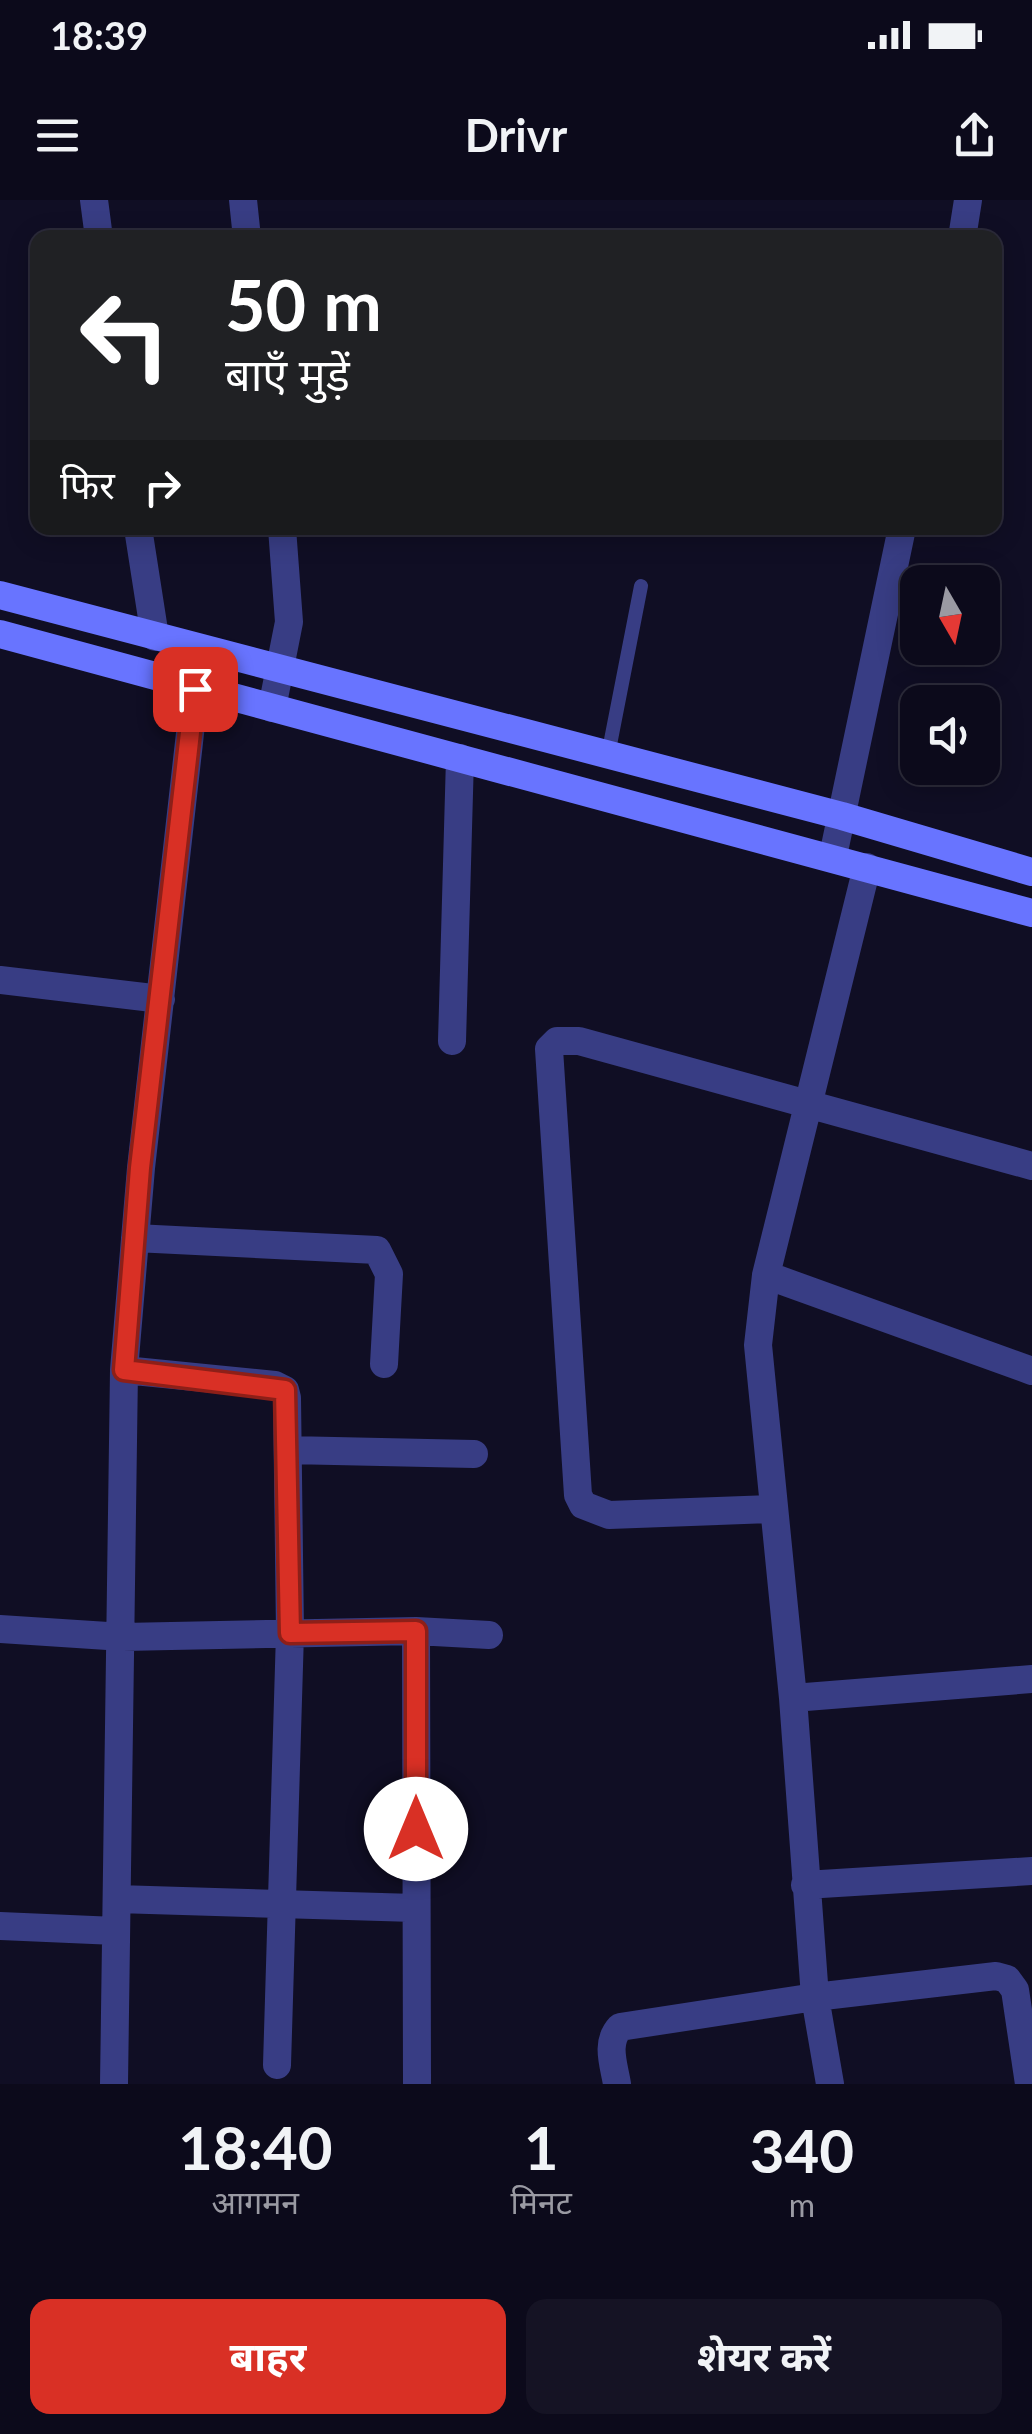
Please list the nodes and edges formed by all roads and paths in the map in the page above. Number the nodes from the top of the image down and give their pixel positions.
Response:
1 (94, 200) edge
2 (243, 200) edge
3 (968, 200) edge
4 (98, 230) edge
5 (246, 230) edge
6 (963, 230) edge
7 (139, 535) edge
8 (283, 535) edge
9 (901, 535) edge
10 (641, 586) dead end
11 (0, 595) edge
12 (0, 634) edge
13 (154, 637) junction
14 (282, 672) junction
15 (195, 689) junction
16 (272, 708) junction
17 (608, 756) junction
18 (460, 758) junction
19 (842, 816) junction
20 (832, 856) junction
21 (868, 866) junction
22 (1032, 872) edge
23 (1032, 913) edge
24 (0, 980) edge
25 (162, 999) junction
26 (452, 1041) dead end
27 (806, 1105) junction
28 (1032, 1166) edge
29 (135, 1238) junction
30 (766, 1275) junction
31 (384, 1364) dead end
32 (124, 1370) junction
33 (1032, 1370) edge
34 (288, 1450) junction
35 (474, 1454) dead end
36 (772, 1509) junction
37 (0, 1629) edge
38 (416, 1631) junction
39 (290, 1633) junction
40 (489, 1635) dead end
41 (124, 1636) junction
42 (1032, 1679) edge
43 (793, 1698) junction
44 (1032, 1871) edge
45 (805, 1885) junction
46 (118, 1899) junction
47 (280, 1904) junction
48 (415, 1908) junction
49 (0, 1926) edge
50 (116, 1930) junction
51 (815, 1997) junction
52 (277, 2065) dead end
53 (114, 2084) edge
54 (417, 2084) edge
55 (617, 2084) edge
56 (830, 2084) edge
57 (1028, 2084) edge

1 - 4 street
2 - 5 street
3 - 6 street
7 - 13 street
8 - 14 street
9 - 19 street
10 - 17 lane
11 - 13 main road
12 - 15 main road
13 - 14 main road
14 - 16 street
14 - 17 main road
15 - 16 main road
15 - 25 street
16 - 18 main road
17 - 19 main road
18 - 20 main road
18 - 26 street
19 - 20 street
19 - 22 main road
20 - 21 main road
21 - 23 main road
21 - 27 street
24 - 25 street
25 - 29 street
27 - 28 street
27 - 30 street
27 - 36 street
29 - 31 street
29 - 32 street
30 - 33 street
30 - 36 street
32 - 34 street
32 - 41 street
34 - 35 street
34 - 39 street
36 - 43 street
37 - 41 street
38 - 39 street
38 - 40 street
38 - 48 street
39 - 41 street
39 - 47 street
41 - 46 street
42 - 43 street
43 - 45 street
44 - 45 street
45 - 51 street
46 - 47 street
46 - 50 street
47 - 48 street
47 - 52 street
48 - 54 street
49 - 50 street
50 - 53 street
51 - 55 street
51 - 56 street
51 - 57 street

